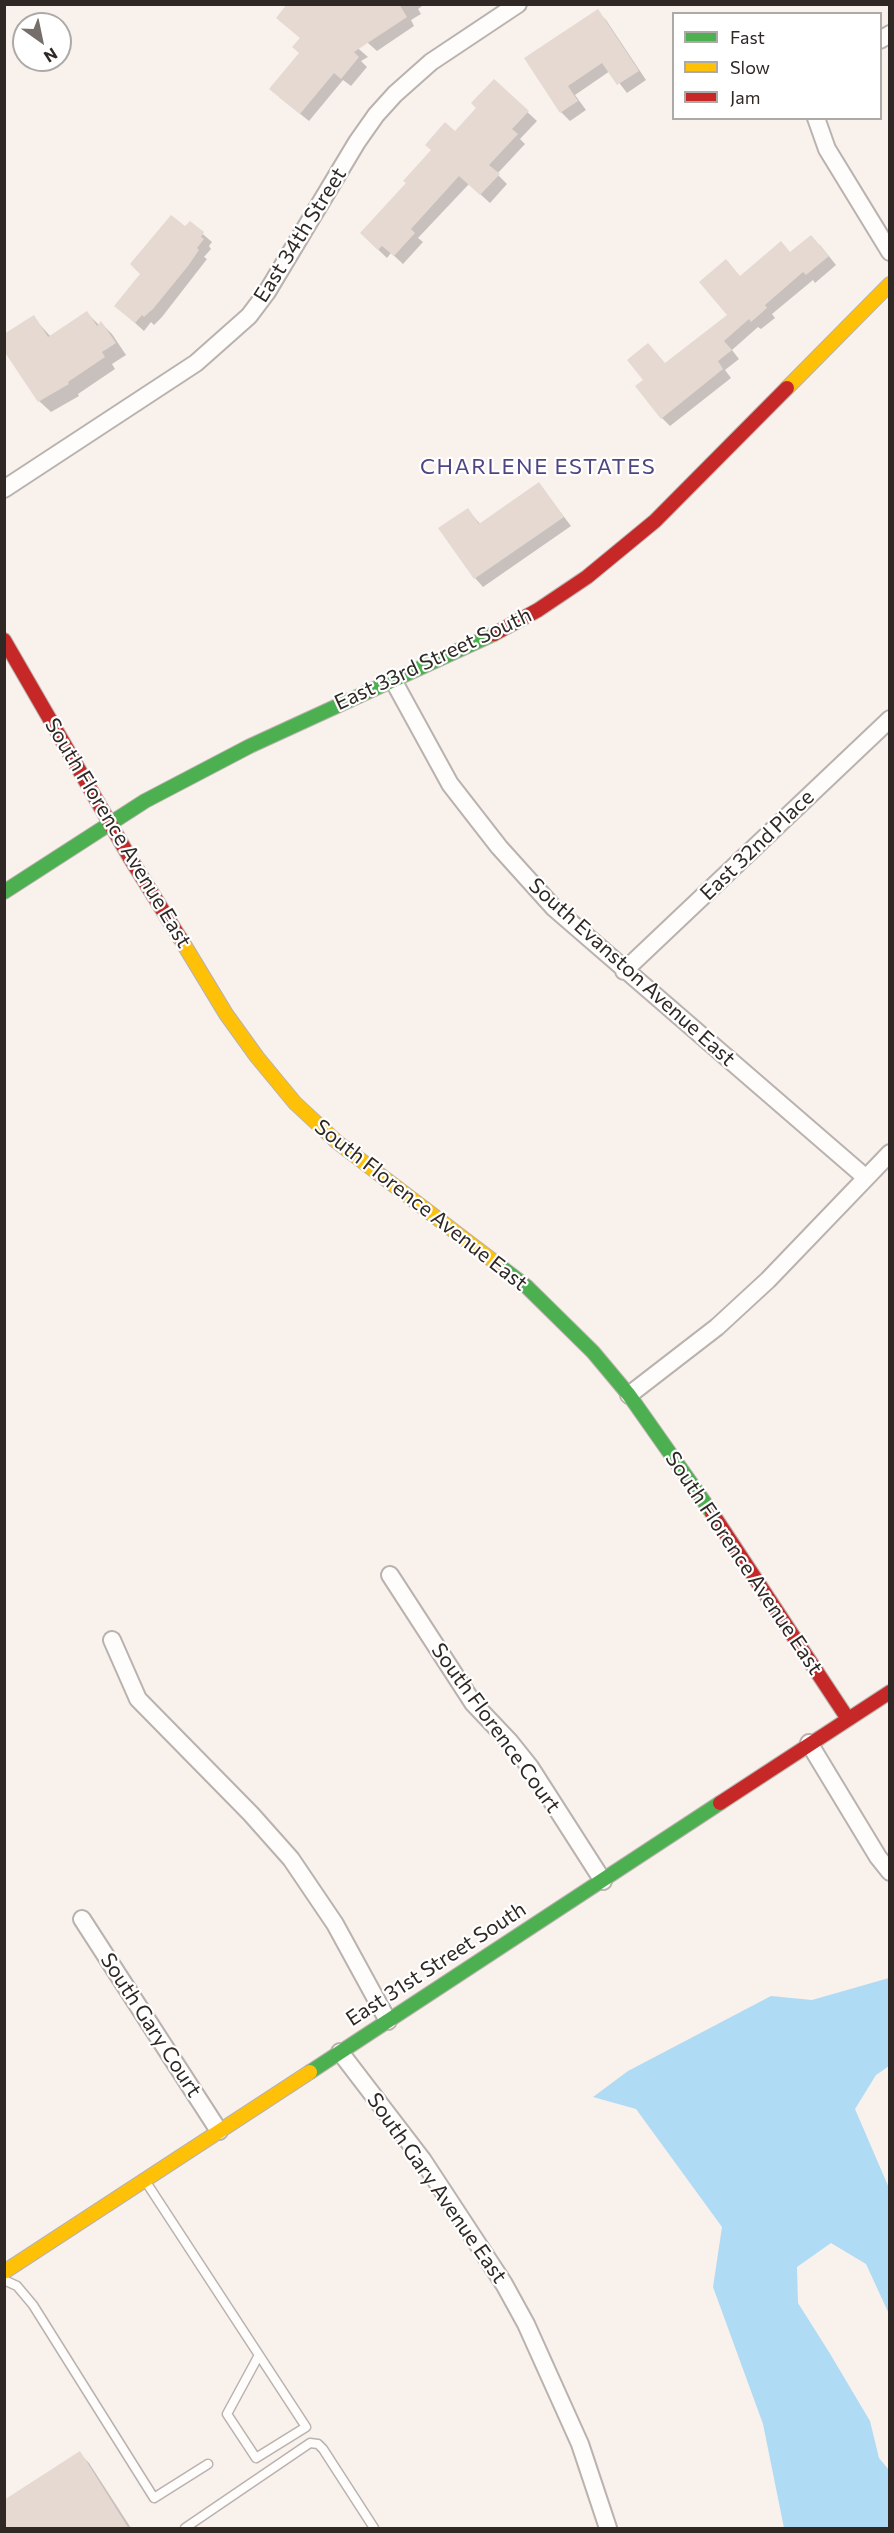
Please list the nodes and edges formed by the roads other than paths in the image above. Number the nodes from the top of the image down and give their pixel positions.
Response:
1 (518, 4) edge
2 (817, 120) edge
3 (890, 252) edge
4 (890, 284) edge
5 (4, 489) edge
6 (4, 640) edge
7 (393, 680) junction
8 (890, 719) edge
9 (109, 824) junction
10 (4, 892) edge
11 (624, 971) junction
12 (890, 1153) edge
13 (865, 1177) junction
14 (629, 1395) junction
15 (390, 1575) dead end
16 (111, 1640) dead end
17 (890, 1692) edge
18 (848, 1719) junction
19 (809, 1743) junction
20 (890, 1872) edge
21 (603, 1881) junction
22 (82, 1920) dead end
23 (388, 2021) junction
24 (340, 2052) junction
25 (219, 2131) junction
26 (145, 2180) junction
27 (4, 2272) edge
28 (4, 2280) edge
29 (259, 2355) junction
30 (208, 2464) dead end
31 (185, 2529) edge
32 (374, 2529) edge
33 (608, 2529) edge

1 - 5 street, East 34th Street
2 - 3 street
4 - 7 street, East 33rd Street South
6 - 9 street, South Florence Avenue East
7 - 9 street, East 33rd Street South
7 - 11 street, South Evanston Avenue East
8 - 11 street, East 32nd Place
9 - 10 street, East 33rd Street South
9 - 14 street, South Florence Avenue East
11 - 13 street, South Evanston Avenue East
12 - 13 street
13 - 14 street
14 - 18 street, South Florence Avenue East
15 - 21 street, South Florence Court
16 - 23 street
17 - 18 street, East 31st Street South
18 - 19 street, East 31st Street South
19 - 20 street
19 - 21 street, East 31st Street South
21 - 23 street, East 31st Street South
22 - 25 street, South Gary Court
23 - 24 street, East 31st Street South
24 - 25 street, East 31st Street South
24 - 33 street, South Gary Avenue East
25 - 26 street, East 31st Street South
26 - 27 street, East 31st Street South
26 - 29 lane
28 - 30 lane
29 - 29 lane
31 - 32 lane

